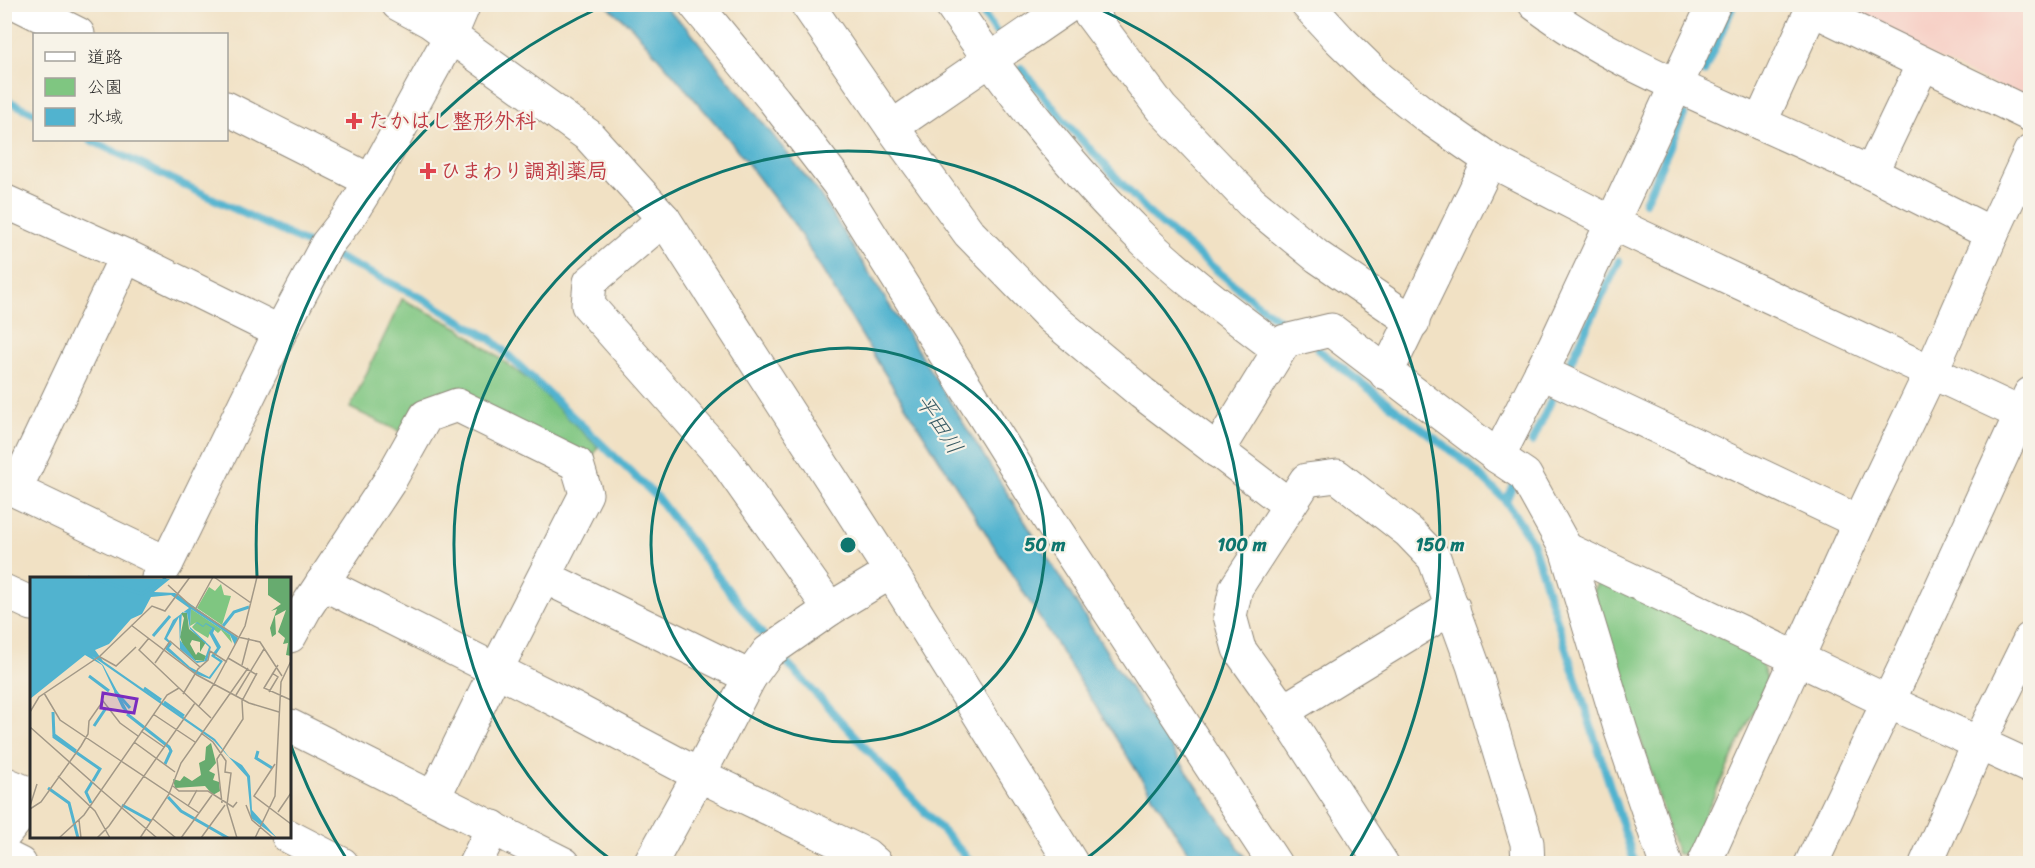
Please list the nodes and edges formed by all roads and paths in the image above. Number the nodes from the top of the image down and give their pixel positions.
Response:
1 (18, 4) edge
2 (398, 4) edge
3 (464, 4) edge
4 (695, 4) edge
5 (807, 4) edge
6 (951, 4) edge
7 (1071, 4) edge
8 (1083, 4) edge
9 (1307, 4) edge
10 (1534, 4) edge
11 (1714, 4) edge
12 (1807, 7) edge
13 (76, 33) edge
14 (450, 37) junction
15 (990, 62) junction
16 (1923, 64) junction
17 (1676, 85) junction
18 (228, 109) edge
19 (2031, 115) edge
20 (1760, 123) junction
21 (892, 127) junction
22 (2031, 152) edge
23 (1490, 160) junction
24 (1871, 173) junction
25 (371, 181) junction
26 (4, 201) edge
27 (664, 219) junction
28 (1612, 223) junction
29 (1992, 234) junction
30 (126, 256) junction
31 (1413, 322) junction
32 (280, 332) junction
33 (1278, 349) junction
34 (1540, 372) junction
35 (1931, 372) junction
36 (1386, 374) junction
37 (2027, 408) edge
38 (1217, 451) junction
39 (1498, 457) junction
40 (10, 488) edge
41 (1289, 505) junction
42 (1859, 522) junction
43 (1566, 549) junction
44 (162, 571) edge
45 (891, 573) junction
46 (545, 577) junction
47 (322, 583) junction
48 (4, 591) edge
49 (30, 603) edge
50 (1453, 607) junction
51 (830, 609) junction
52 (291, 634) edge
53 (2031, 639) edge
54 (766, 657) junction
55 (1796, 658) junction
56 (496, 670) junction
57 (1889, 702) junction
58 (1283, 711) junction
59 (291, 726) edge
60 (1979, 743) junction
61 (2031, 767) edge
62 (699, 775) junction
63 (4, 783) edge
64 (30, 796) edge
65 (434, 797) junction
66 (30, 800) edge
67 (493, 827) junction
68 (4, 835) edge
69 (290, 838) edge
70 (4, 856) edge
71 (20, 864) edge
72 (342, 864) edge
73 (475, 864) edge
74 (564, 864) edge
75 (650, 864) edge
76 (876, 864) edge
77 (1072, 864) edge
78 (1275, 864) edge
79 (1382, 864) edge
80 (1528, 864) edge
81 (1666, 864) edge
82 (1704, 864) edge
83 (1811, 864) edge
84 (1926, 864) edge

1 - 13 street
2 - 14 street
3 - 14 street
4 - 78 street
5 - 21 street
6 - 15 street
7 - 15 street
8 - 31 street
9 - 23 street
10 - 17 street
11 - 17 street
12 - 16 street
12 - 20 street
14 - 25 street
14 - 27 street
15 - 21 street
15 - 33 street
16 - 19 street
16 - 24 street
17 - 20 street
17 - 28 street
18 - 25 street
20 - 24 street
21 - 38 street
22 - 29 street
23 - 28 street
23 - 31 street
24 - 29 street
25 - 32 street
26 - 30 street
27 - 45 street
27 - 51 street
28 - 34 street
28 - 35 street
29 - 35 street
30 - 32 street
30 - 40 street
31 - 36 street
32 - 44 street
33 - 36 street
33 - 38 street
34 - 39 street
34 - 42 street
35 - 37 street
35 - 42 street
36 - 39 street
37 - 57 street
38 - 41 street
39 - 43 street
40 - 44 street
41 - 50 street
41 - 58 street
42 - 55 street
43 - 55 street
43 - 81 street
45 - 51 street
45 - 77 street
46 - 47 street
46 - 54 street
46 - 56 street
47 - 52 street
47 - 56 street
48 - 49 street
50 - 58 street
50 - 80 street
51 - 54 street
53 - 60 street
54 - 62 street
55 - 57 street
55 - 82 street
56 - 62 street
56 - 65 street
57 - 60 street
57 - 83 street
58 - 79 street
59 - 65 street
60 - 61 street
60 - 84 street
62 - 75 street
62 - 76 street
63 - 64 street
65 - 67 street
66 - 68 street
67 - 73 street
67 - 74 street
69 - 72 street
70 - 71 street

